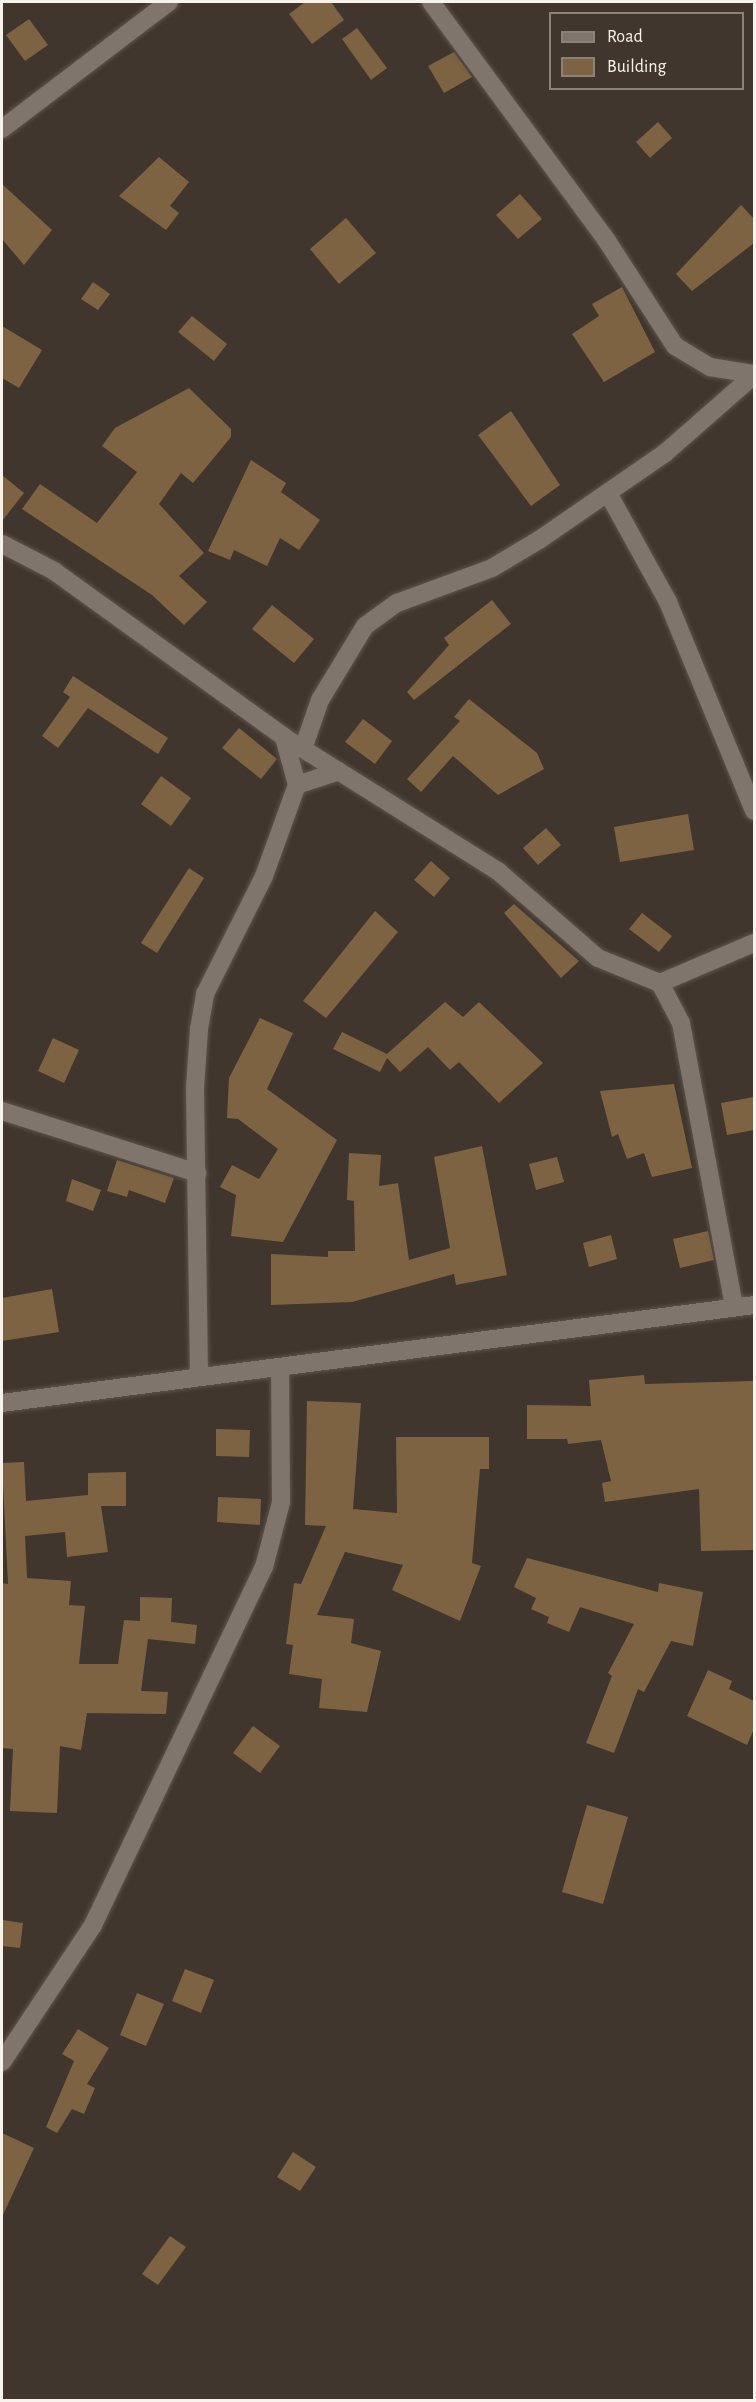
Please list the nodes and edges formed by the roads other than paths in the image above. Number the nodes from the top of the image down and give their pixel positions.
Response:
1 (169, 2) edge
2 (431, 2) edge
3 (2, 129) edge
4 (754, 374) edge
5 (609, 495) junction
6 (2, 544) edge
7 (284, 737) junction
8 (303, 749) junction
9 (339, 771) junction
10 (297, 785) junction
11 (754, 811) edge
12 (754, 943) edge
13 (660, 984) junction
14 (2, 1111) edge
15 (197, 1173) junction
16 (754, 1305) edge
17 (734, 1307) junction
18 (280, 1368) junction
19 (199, 1377) junction
20 (2, 1403) edge
21 (2, 2062) edge

1 - 3 street
2 - 4 street
4 - 5 street
5 - 8 street
5 - 11 street
6 - 7 street
7 - 8 street
7 - 10 street
8 - 9 street
9 - 10 street
9 - 13 street
10 - 15 street
12 - 13 street
13 - 17 street
14 - 15 street
15 - 19 street
16 - 17 street
17 - 18 street
18 - 19 street
18 - 21 street
19 - 20 street

